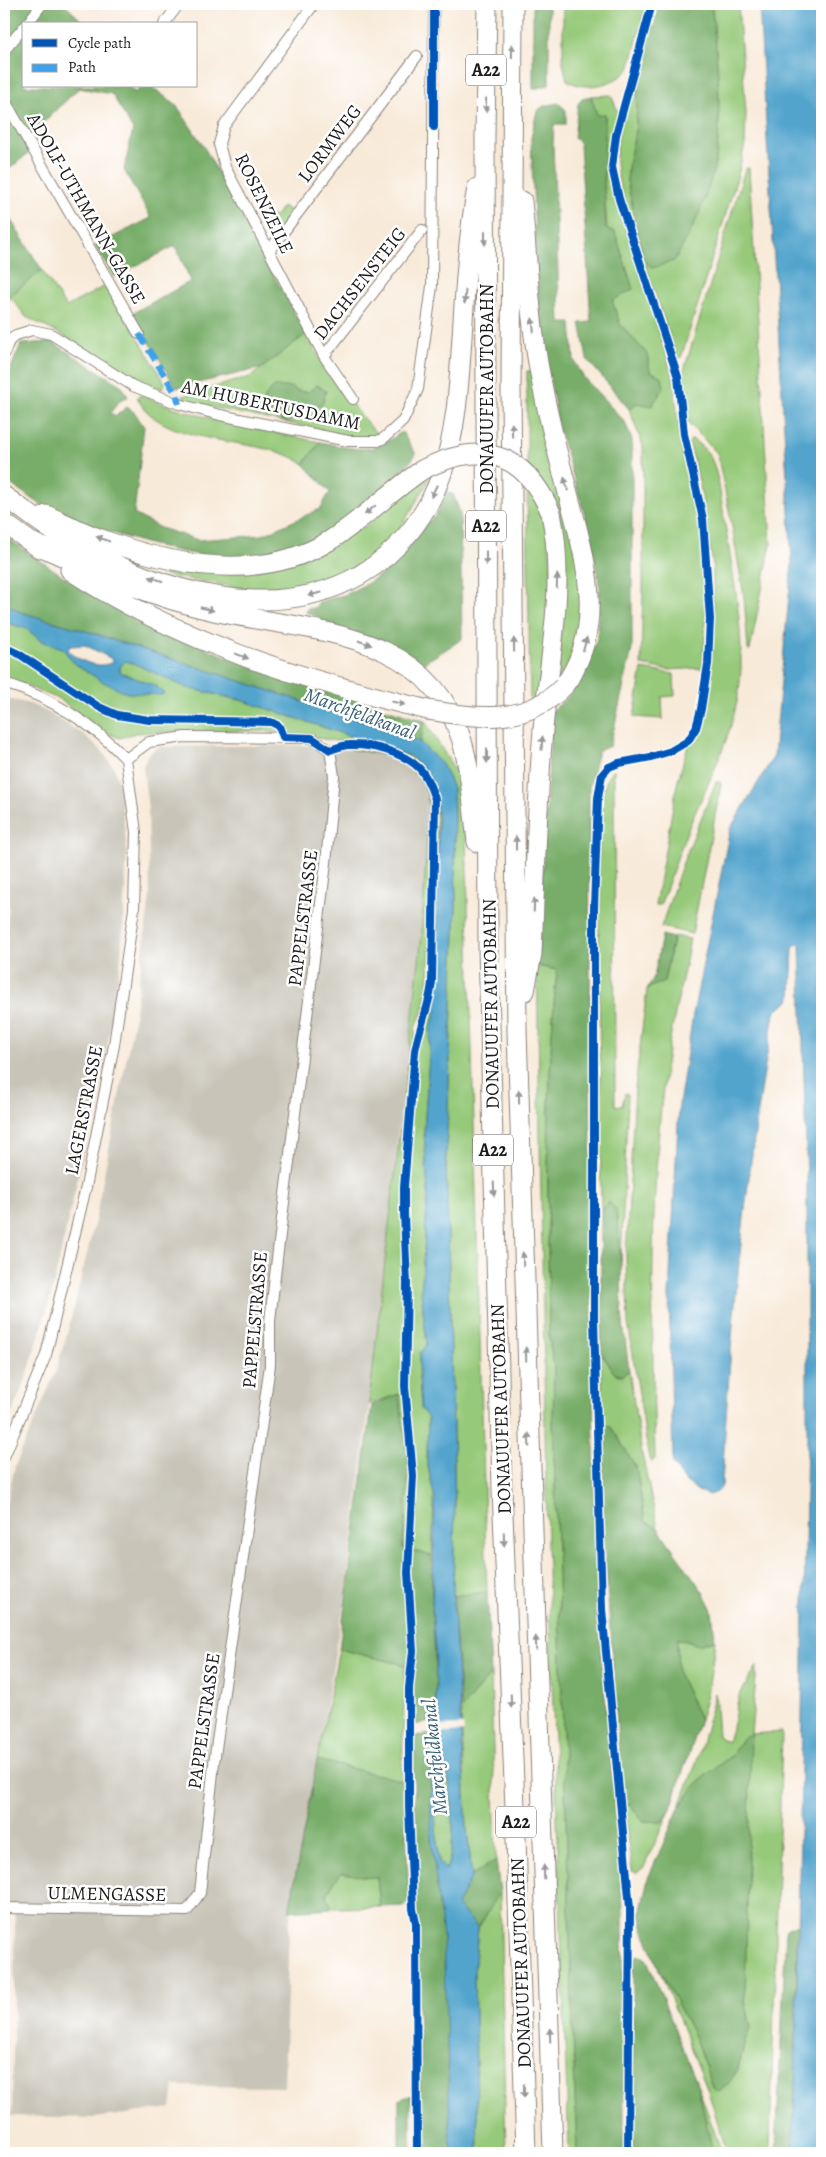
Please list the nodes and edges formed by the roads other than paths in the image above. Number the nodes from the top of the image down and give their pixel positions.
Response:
1 (42, 4) edge
2 (179, 4) edge
3 (314, 4) edge
4 (434, 4) edge
5 (487, 4) edge
6 (513, 4) edge
7 (28, 22) edge
8 (166, 22) edge
9 (22, 29) edge
10 (4, 51) edge
11 (417, 56) dead end
12 (4, 99) edge
13 (511, 135) junction
14 (485, 137) junction
15 (422, 230) dead end
16 (269, 251) junction
17 (139, 334) dead end
18 (4, 354) edge
19 (324, 356) junction
20 (353, 399) dead end
21 (9, 500) edge
22 (4, 523) edge
23 (31, 542) junction
24 (4, 683) edge
25 (126, 759) junction
26 (488, 915) junction
27 (517, 1031) junction
28 (4, 1457) edge
29 (200, 1893) joint
30 (4, 1908) edge
31 (526, 2153) edge
32 (553, 2153) edge

1 - 7 street
2 - 8 street
3 - 16 street, ROSENZEILE
4 - 18 street, AM HUBERTUSDAMM
5 -> 14 highway, DONAUUFER AUTOBAHN / A22
13 -> 6 highway, DONAUUFER AUTOBAHN / A22
9 - 10 street
11 - 16 street, LORMWEG
12 - 17 street, ADOLF-UTHMANN-GASSE
23 -> 13 highway, bridge
27 -> 13 highway, DONAUUFER AUTOBAHN / A22
14 -> 21 highway
14 -> 26 highway, DONAUUFER AUTOBAHN / A22
15 - 19 street, DACHSENSTEIG
16 - 19 street, ROSENZEILE
19 - 20 street, ROSENZEILE
27 -> 21 highway, bridge
22 - 23 highway
23 -> 26 highway
24 - 25 street
25 - 28 street, LAGERSTRASSE
25 - 29 street, PAPPELSTRASSE
26 -> 31 highway, DONAUUFER AUTOBAHN / A22
32 -> 27 highway, DONAUUFER AUTOBAHN / A22
29 - 30 street, ULMENGASSE

